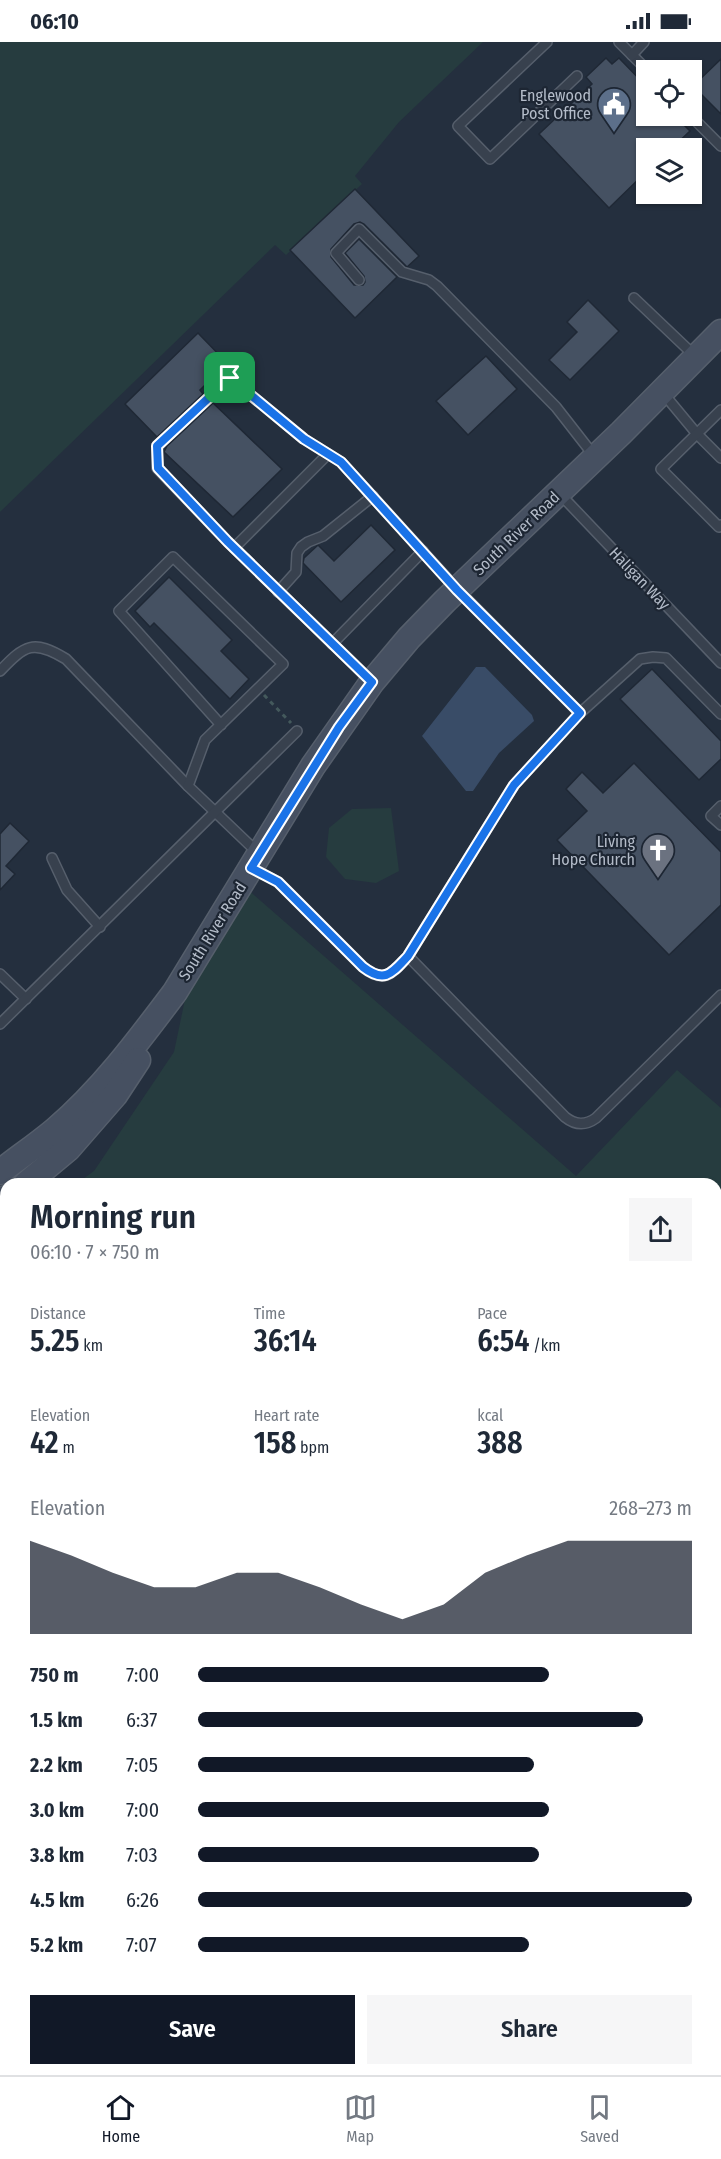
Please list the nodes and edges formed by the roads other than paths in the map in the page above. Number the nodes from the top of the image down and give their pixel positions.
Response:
1 (547, 42) edge
2 (619, 42) edge
3 (644, 42) edge
4 (632, 55) junction
5 (637, 60) edge
6 (577, 76) dead end
7 (701, 126) edge
8 (721, 146) edge
9 (359, 280) dead end
10 (634, 298) dead end
11 (721, 332) edge
12 (696, 357) junction
13 (662, 392) junction
14 (721, 410) edge
15 (697, 434) junction
16 (328, 454) junction
17 (595, 457) junction
18 (721, 458) edge
19 (559, 492) junction
20 (373, 496) junction
21 (721, 525) edge
22 (234, 548) junction
23 (423, 551) junction
24 (457, 590) junction
25 (278, 592) junction
26 (332, 644) junction
27 (721, 663) edge
28 (0, 671) edge
29 (372, 682) junction
30 (580, 713) junction
31 (721, 714) edge
32 (221, 725) junction
33 (295, 727) road end
34 (188, 786) junction
35 (721, 806) edge
36 (215, 812) junction
37 (721, 825) edge
38 (52, 858) dead end
39 (255, 861) junction
40 (100, 927) junction
41 (408, 956) junction
42 (0, 974) edge
43 (175, 992) junction
44 (721, 995) edge
45 (26, 999) junction
46 (0, 1024) edge
47 (0, 1172) edge
48 (33, 1178) edge

1 - 6 lane
2 - 4 lane
3 - 4 lane
4 - 5 lane
7 - 8 lane
9 - 17 lane
10 - 12 lane
11 - 12 main road, South River Road
12 - 13 main road, South River Road
13 - 15 lane
13 - 17 main road, South River Road
14 - 15 lane
15 - 18 lane
15 - 21 lane
16 - 20 lane
16 - 22 lane
16 - 22 lane
17 - 19 main road, South River Road
19 - 24 main road, South River Road
19 - 27 lane, Haligan Way
20 - 23 lane
20 - 25 lane
22 - 25 lane
23 - 24 lane
23 - 26 lane
24 - 29 main road, South River Road
24 - 30 lane
25 - 26 lane
26 - 29 lane
28 - 34 lane
29 - 39 main road, South River Road
30 - 31 lane
30 - 41 lane
32 - 32 lane
32 - 34 lane
33 - 36 lane
34 - 36 lane
35 - 37 lane
36 - 39 lane
36 - 40 lane
38 - 40 lane
39 - 41 lane
39 - 43 main road, South River Road
40 - 45 lane
41 - 44 lane
42 - 45 lane
43 - 47 main road, South River Road
43 - 48 main road, South River Road
45 - 46 lane

